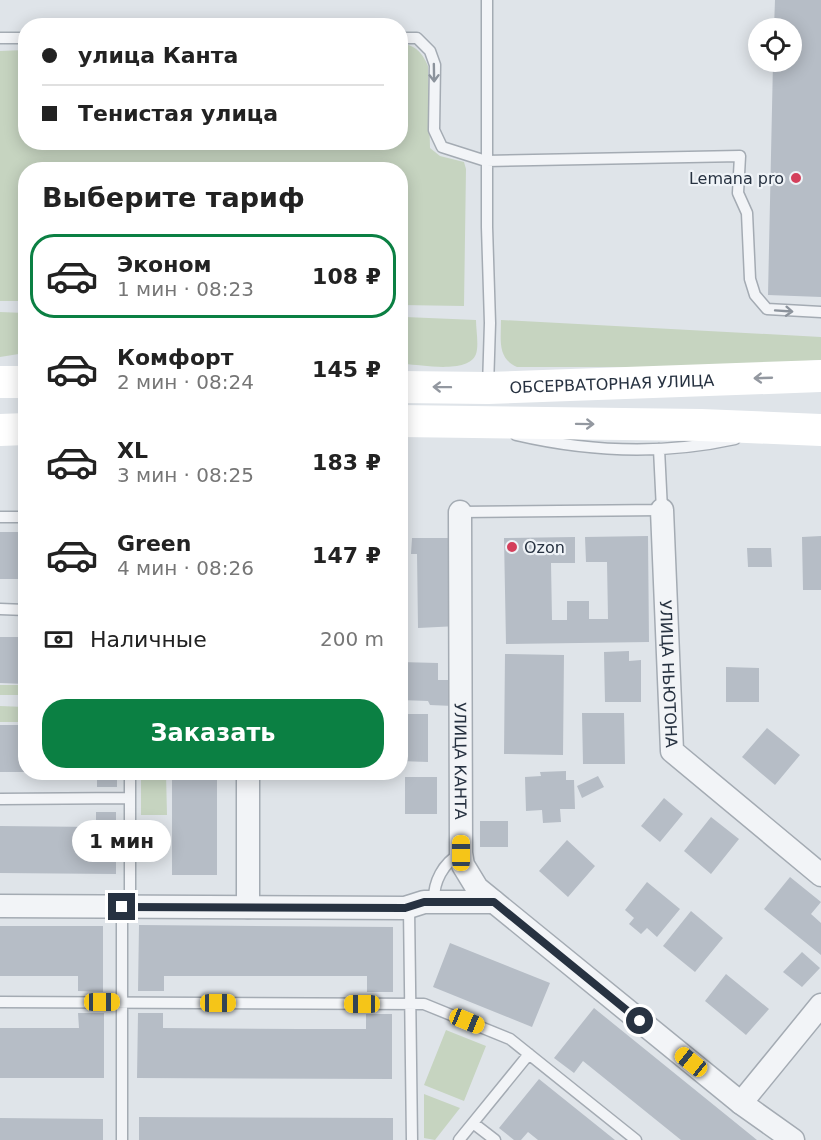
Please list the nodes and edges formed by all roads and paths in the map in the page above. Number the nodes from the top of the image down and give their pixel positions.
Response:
1 (487, 0) edge
2 (0, 38) edge
3 (18, 38) edge
4 (408, 38) edge
5 (486, 161) junction
6 (821, 312) edge
7 (821, 376) edge
8 (0, 382) edge
9 (18, 382) edge
10 (408, 387) edge
11 (488, 388) junction
12 (408, 422) edge
13 (460, 422) junction
14 (18, 429) edge
15 (780, 429) junction
16 (0, 430) edge
17 (821, 430) edge
18 (659, 449) junction
19 (662, 510) junction
20 (460, 512) joint
21 (0, 517) edge
22 (18, 517) edge
23 (0, 609) edge
24 (18, 610) edge
25 (130, 780) edge
26 (248, 780) edge
27 (130, 798) junction
28 (0, 799) edge
29 (461, 853) junction
30 (821, 875) edge
31 (434, 902) junction
32 (494, 902) junction
33 (0, 906) edge
34 (126, 907) junction
35 (248, 907) junction
36 (409, 908) junction
37 (0, 1002) edge
38 (122, 1002) junction
39 (410, 1004) junction
40 (821, 1005) edge
41 (529, 1054) junction
42 (741, 1103) junction
43 (473, 1123) junction
44 (122, 1140) edge
45 (412, 1140) edge
46 (459, 1140) edge
47 (495, 1140) edge
48 (636, 1140) edge
49 (794, 1140) edge

1 - 5 lane
2 - 3 lane
4 -> 5 lane
5 -> 6 lane
5 - 11 lane
7 -> 11 main road, ОБСЕРВАТОРНАЯ УЛИЦА
8 - 9 main road
11 -> 10 main road, ОБСЕРВАТОРНАЯ УЛИЦА
12 - 13 main road
13 -> 15 main road
13 - 18 lane
14 - 16 main road
15 - 17 main road
15 - 18 lane
18 - 19 lane
19 - 20 lane
19 - 30 street, УЛИЦА НЬЮТОНА
20 - 29 street, УЛИЦА КАНТА
21 - 22 lane
23 - 24 lane
25 - 27 lane
26 - 35 street
27 - 28 lane
27 - 34 lane
29 - 31 lane
29 - 32 street, УЛИЦА КАНТА
31 - 32 street
31 - 36 street
32 - 42 street, УЛИЦА КАНТА
33 - 34 street
34 - 35 street
34 - 38 lane
35 - 36 street
36 - 39 lane
37 - 38 lane
38 - 39 lane
38 - 44 lane
39 - 41 lane
39 - 45 lane
40 - 42 street
41 - 43 lane
41 - 48 lane
42 - 49 street, УЛИЦА КАНТА
43 - 46 lane
43 - 47 lane

